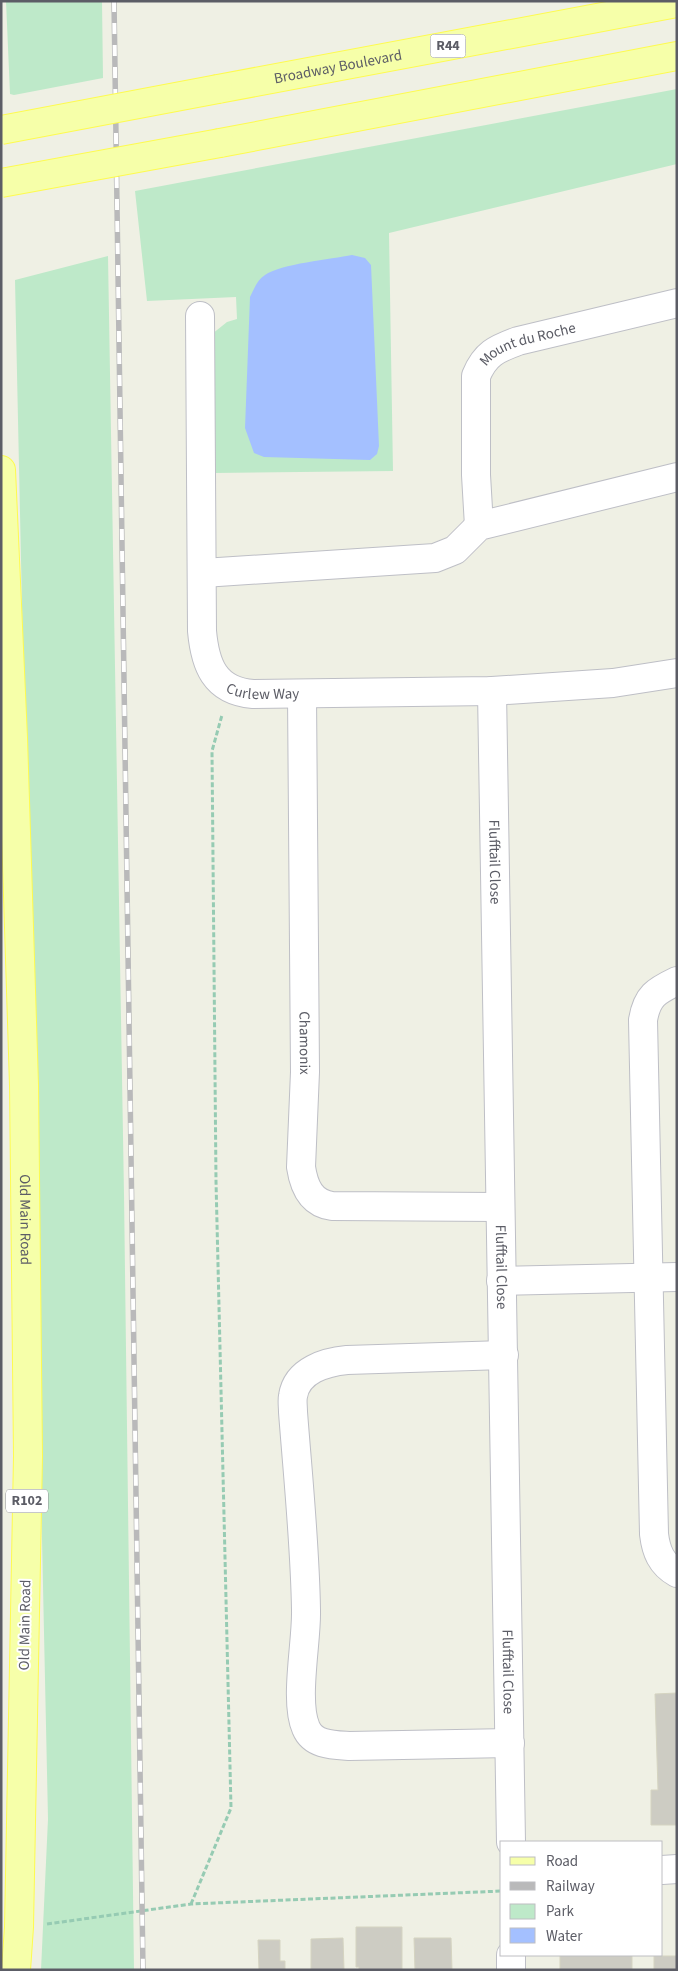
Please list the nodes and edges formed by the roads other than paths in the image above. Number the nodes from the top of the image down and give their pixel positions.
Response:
1 (677, 3) edge
2 (677, 56) edge
3 (1, 130) edge
4 (1, 182) edge
5 (677, 303) edge
6 (200, 316) dead end
7 (1, 470) edge
8 (677, 476) edge
9 (479, 526) junction
10 (203, 573) junction
11 (677, 673) edge
12 (492, 691) junction
13 (302, 695) junction
14 (677, 981) edge
15 (12, 1032) edge
16 (499, 1207) junction
17 (649, 1277) junction
18 (677, 1277) edge
19 (501, 1281) junction
20 (504, 1355) junction
21 (677, 1572) edge
22 (510, 1743) junction
23 (511, 1841) edge
24 (677, 1869) edge
25 (663, 1870) edge
26 (511, 1956) edge
27 (16, 1970) edge
28 (511, 1970) edge

1 - 3 main road, Broadway Boulevard / R44, bridge
2 - 4 main road, bridge
5 - 9 street, Mount du Roche
6 - 10 street, Curlew Way
7 - 15 main road, Old Main Road / R102
8 - 9 street
9 - 10 street
10 - 13 street, Curlew Way
11 - 12 street, Curlew Way
12 - 13 street, Curlew Way
12 - 16 street, Flufftail Close
13 - 16 street, Chamonix
14 - 17 street
15 - 27 main road, Old Main Road / R102
16 - 19 street, Flufftail Close
17 - 18 street
17 - 19 street
17 - 21 street
19 - 20 street, Flufftail Close
20 - 22 street, Flufftail Close
20 - 22 street
22 - 23 street, Flufftail Close
24 - 25 street
26 - 28 street

